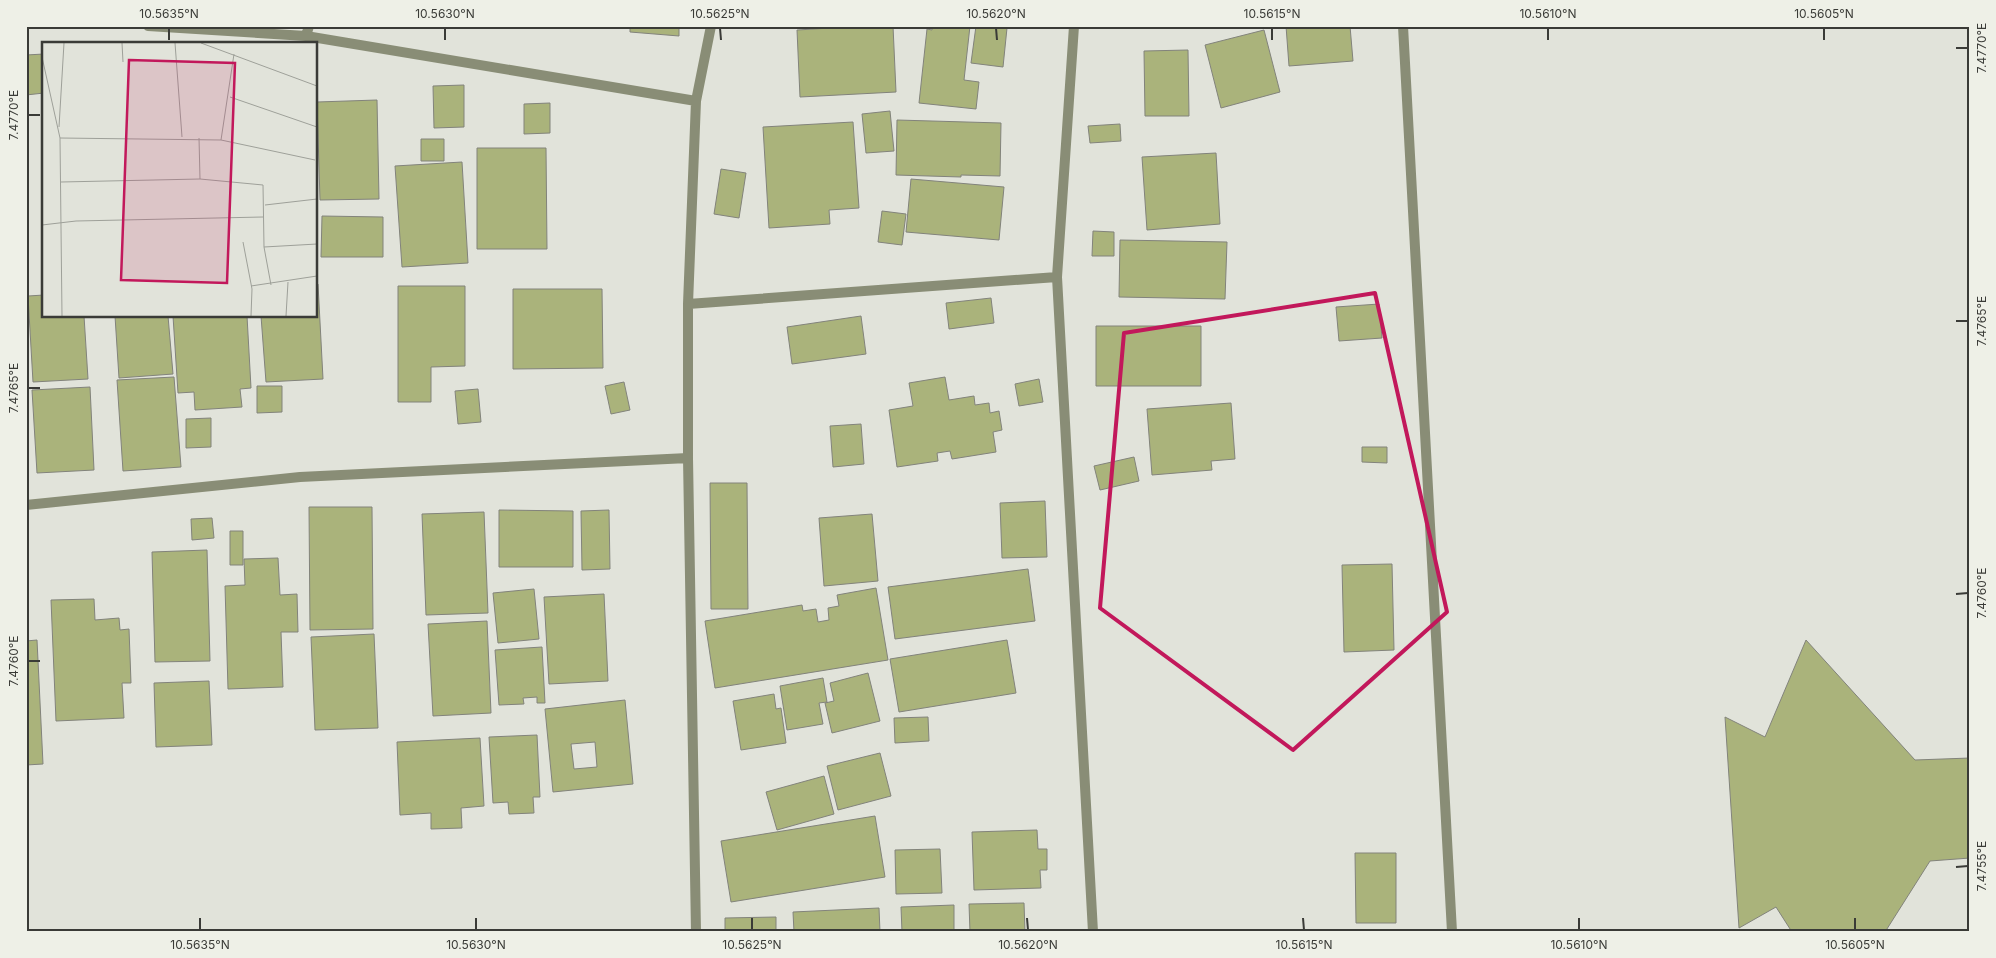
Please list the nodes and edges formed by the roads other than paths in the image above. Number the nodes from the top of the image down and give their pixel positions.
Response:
1 (148, 26) edge
2 (712, 26) edge
3 (1074, 26) edge
4 (1403, 26) edge
5 (307, 31) edge
6 (696, 101) junction
7 (1057, 277) junction
8 (688, 304) junction
9 (688, 458) junction
10 (26, 505) edge
11 (696, 932) edge
12 (1093, 932) edge
13 (1452, 932) edge

1 - 5 street
2 - 6 street
3 - 7 street
4 - 13 street
5 - 6 street
6 - 8 street
7 - 8 street
7 - 12 street
8 - 9 street
9 - 10 street
9 - 11 street

